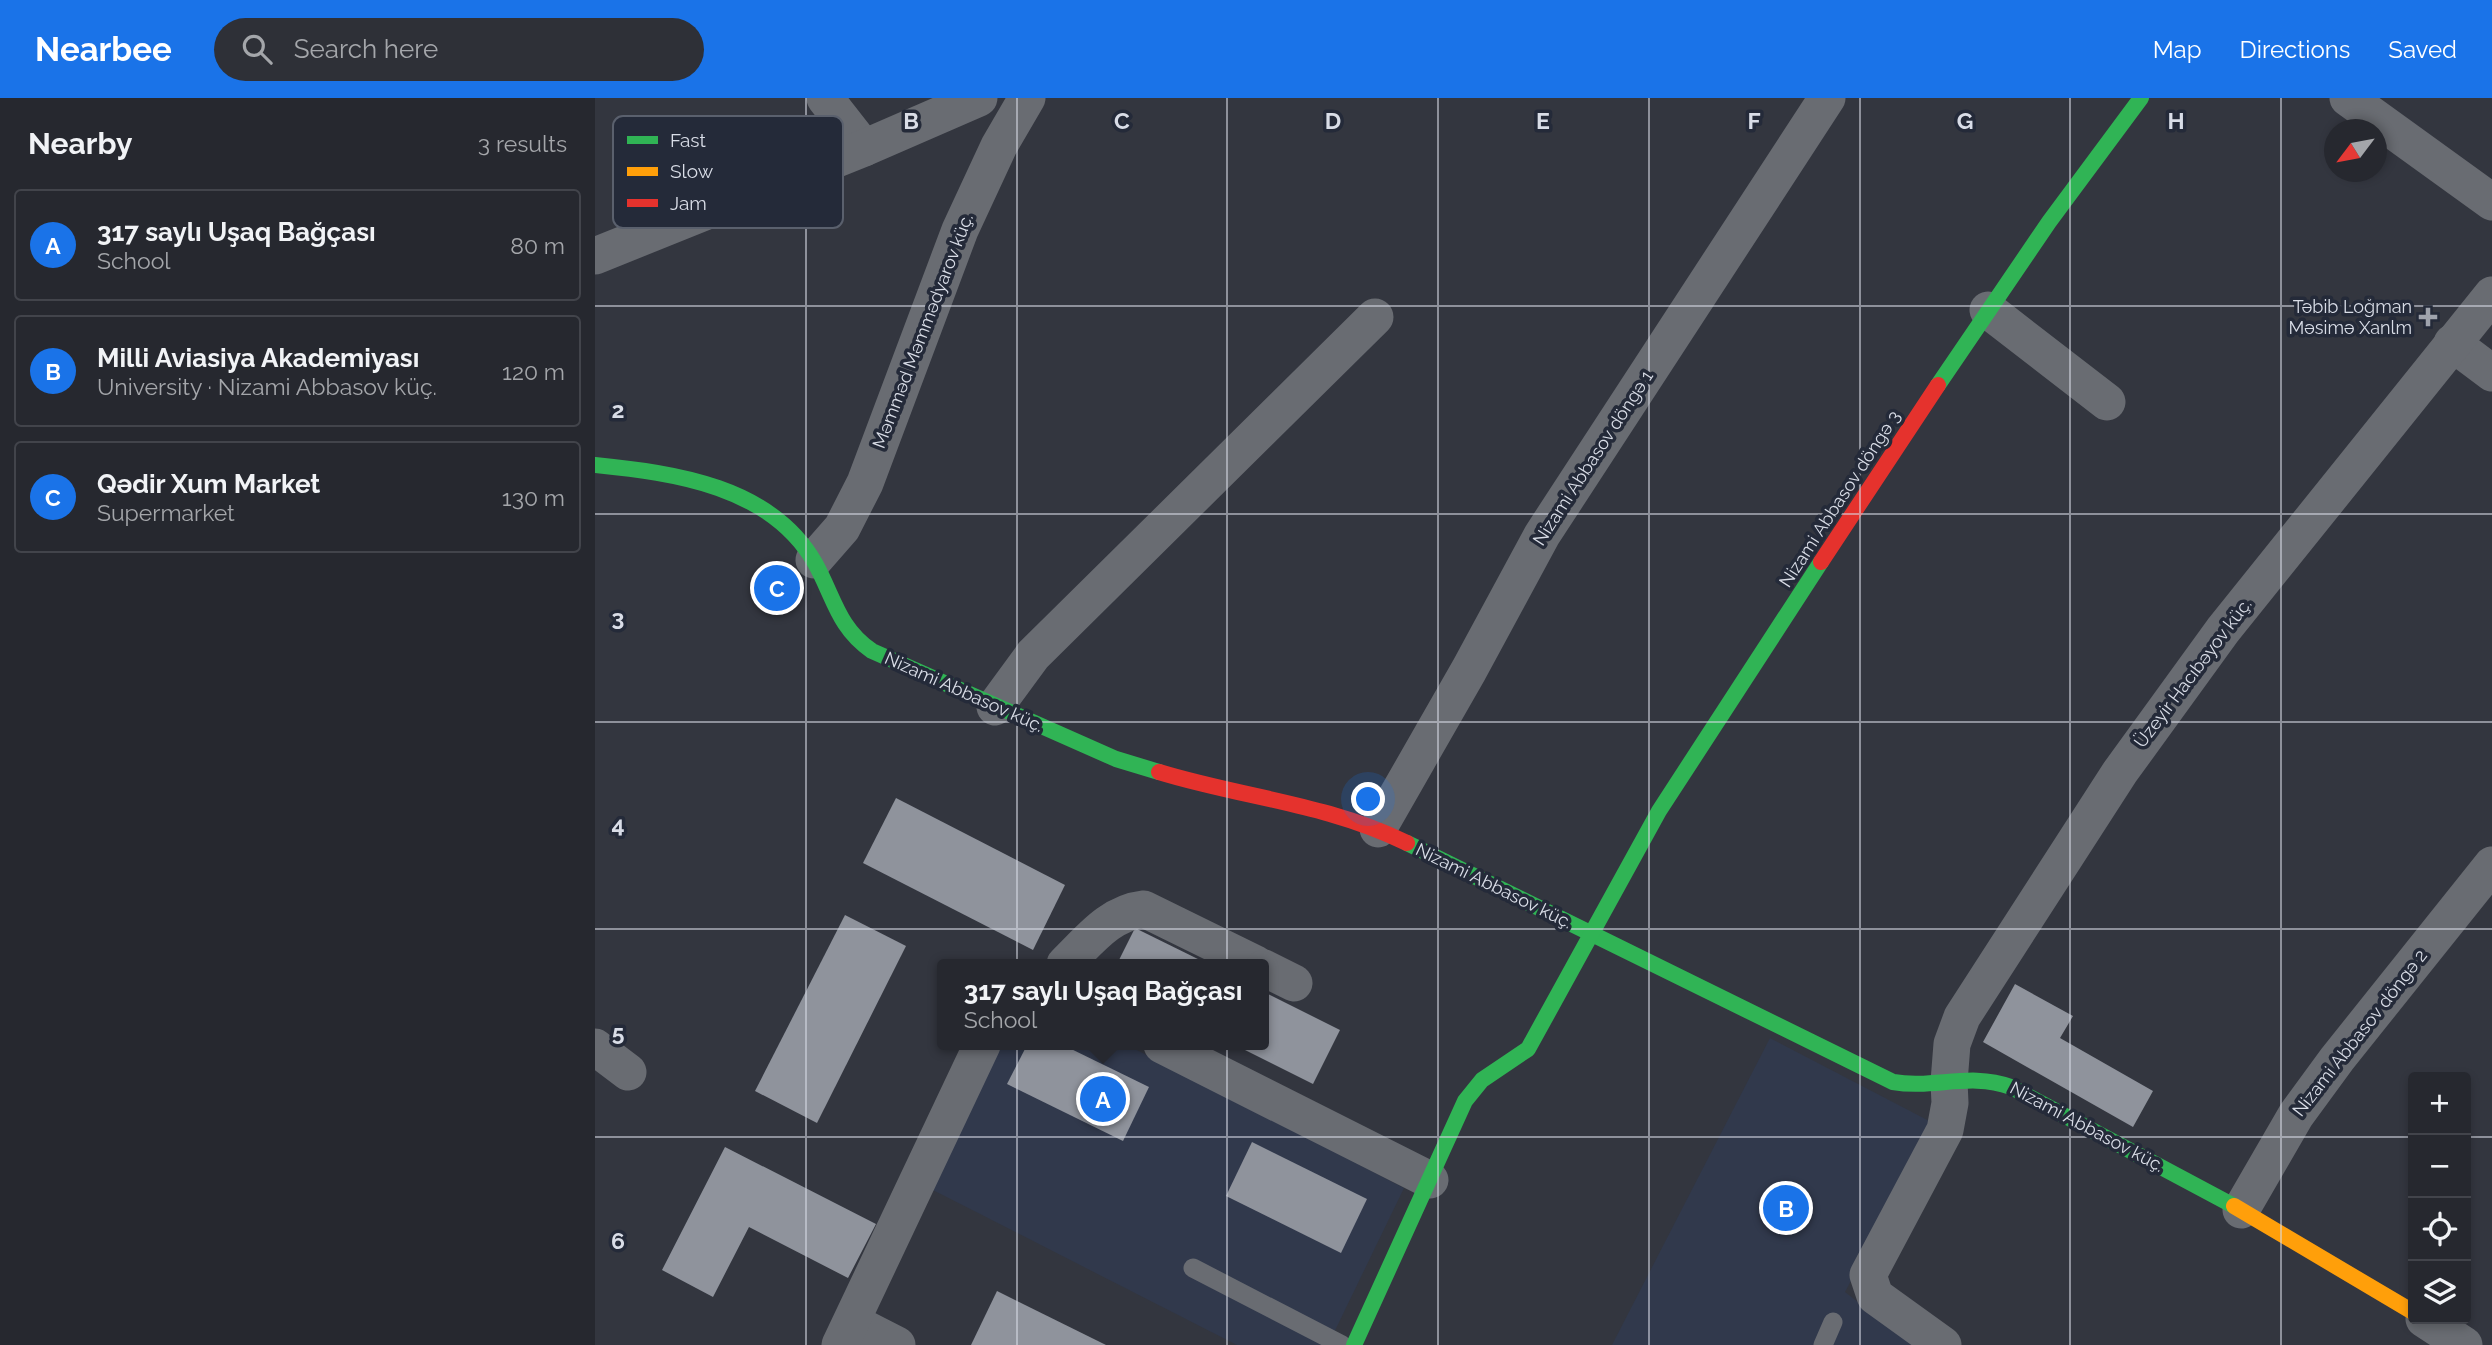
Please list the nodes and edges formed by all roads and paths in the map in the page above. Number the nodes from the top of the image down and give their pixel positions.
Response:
1 (825, 98) edge
2 (979, 98) edge
3 (1027, 98) edge
4 (1827, 98) edge
5 (2141, 98) edge
6 (2348, 98) edge
7 (839, 116) edge
8 (843, 121) edge
9 (864, 148) junction
10 (843, 156) edge
11 (2492, 202) edge
12 (665, 228) edge
13 (595, 256) edge
14 (2492, 295) edge
15 (1988, 310) junction
16 (1375, 317) dead end
17 (2452, 343) junction
18 (2492, 373) edge
19 (2107, 402) dead end
20 (595, 465) edge
21 (814, 560) junction
22 (995, 707) junction
23 (1378, 829) junction
24 (2492, 865) edge
25 (1591, 935) junction
26 (1070, 959) edge
27 (1246, 959) edge
28 (595, 1047) edge
29 (980, 1050) edge
30 (1172, 1050) edge
31 (628, 1072) dead end
32 (1949, 1082) junction
33 (1430, 1180) junction
34 (2241, 1210) junction
35 (1193, 1268) dead end
36 (2408, 1309) edge
37 (1833, 1322) dead end
38 (2432, 1324) edge
39 (846, 1333) edge
40 (897, 1345) edge
41 (1342, 1345) edge
42 (1354, 1345) edge
43 (1823, 1345) edge
44 (1943, 1345) edge
45 (2464, 1345) edge

1 - 7 street
2 - 9 street
3 - 21 street, Məmməd Məmmədyarov küç.
4 - 23 street, Nizami Abbasov döngə 1
5 - 15 street, Nizami Abbasov döngə 3
6 - 11 street
8 - 9 street
9 - 10 street
12 - 13 street
14 - 17 street, Üzeyir Hacıbəyov küç.
15 - 19 street
15 - 25 street, Nizami Abbasov döngə 3
16 - 22 street
17 - 18 street
17 - 32 street, Üzeyir Hacıbəyov küç.
20 - 21 street, Nizami Abbasov küç.
21 - 22 street, Nizami Abbasov küç.
22 - 23 street, Nizami Abbasov küç.
23 - 25 street, Nizami Abbasov küç.
24 - 34 street, Nizami Abbasov döngə 2
25 - 32 street, Nizami Abbasov küç.
25 - 33 street, Nizami Abbasov döngə 3
26 - 27 street
28 - 31 street
29 - 39 street
30 - 33 street
32 - 34 street, Nizami Abbasov küç.
32 - 44 street, Üzeyir Hacıbəyov küç.
33 - 42 street, Nizami Abbasov döngə 3
34 - 36 street, Nizami Abbasov küç.
35 - 41 lane
37 - 43 lane
38 - 45 street
39 - 40 street

